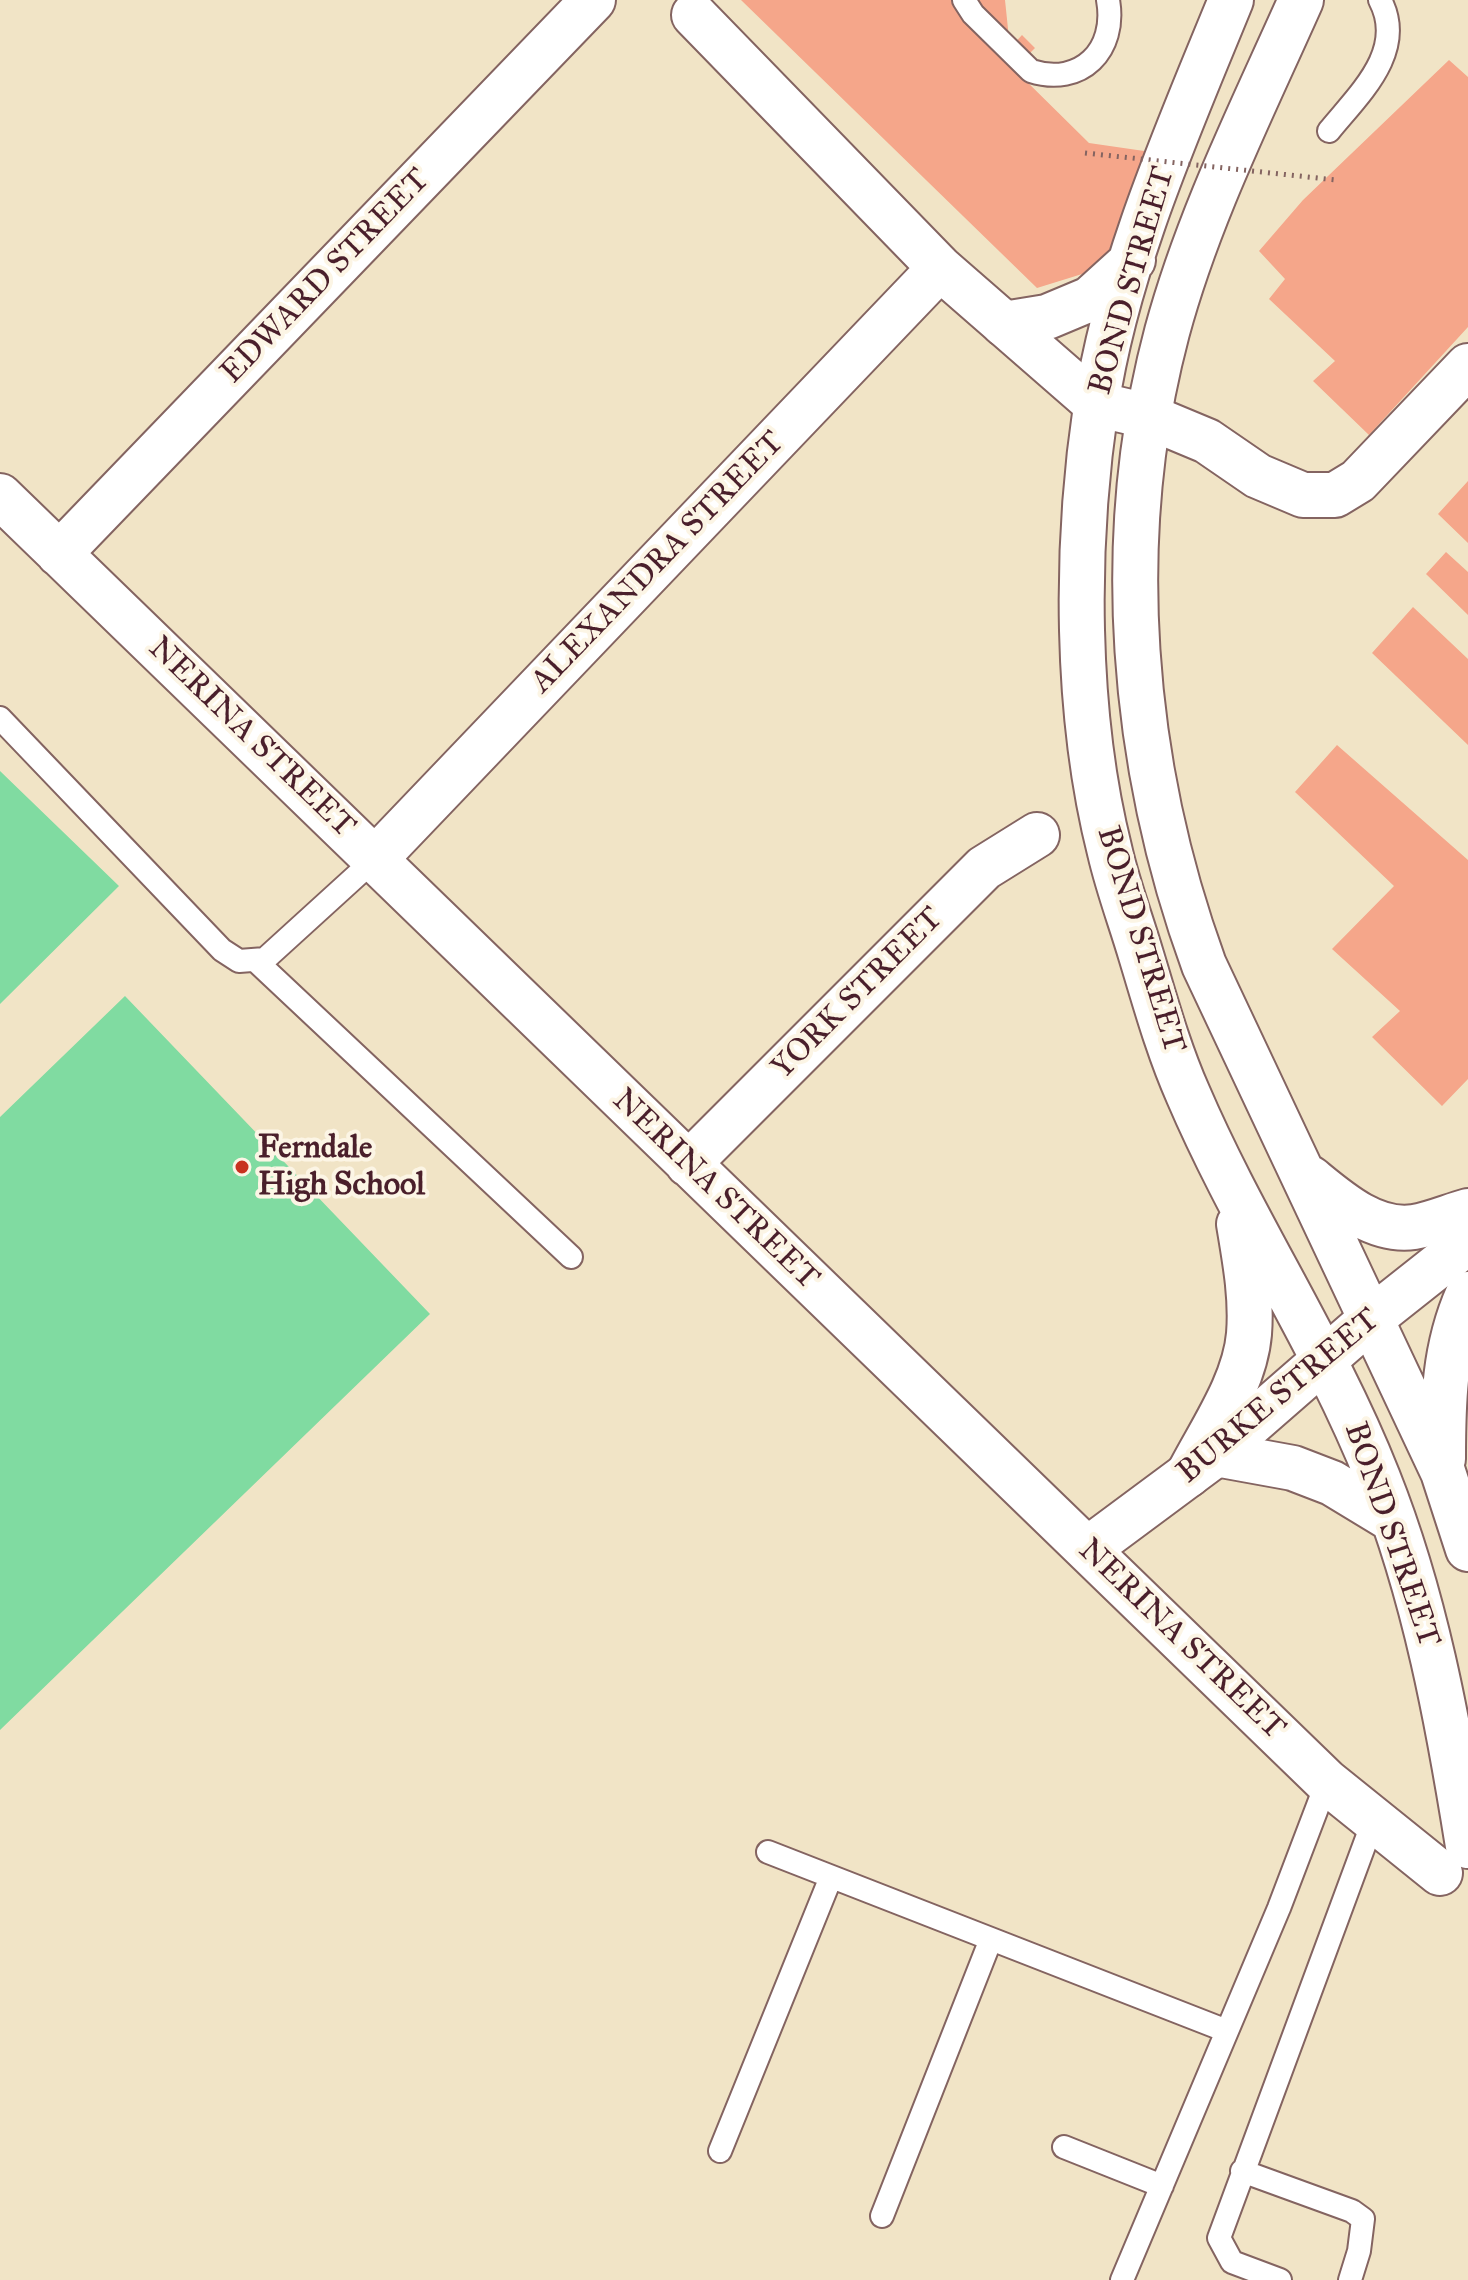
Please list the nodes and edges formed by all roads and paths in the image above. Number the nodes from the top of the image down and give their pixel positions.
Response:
1 (593, 0) edge
2 (964, 0) edge
3 (1108, 0) edge
4 (1231, 0) edge
5 (1301, 0) edge
6 (1380, 0) edge
7 (694, 15) dead end
8 (1329, 131) dead end
9 (1085, 153) dead end
10 (1336, 180) dead end
11 (1133, 260) junction
12 (940, 268) junction
13 (1004, 324) junction
14 (1468, 366) edge
15 (1096, 404) junction
16 (1147, 416) junction
17 (0, 496) edge
18 (59, 554) junction
19 (0, 718) edge
20 (1037, 835) dead end
21 (376, 858) junction
22 (256, 961) junction
23 (688, 1164) junction
24 (1301, 1171) junction
25 (1234, 1193) junction
26 (1468, 1211) edge
27 (1468, 1242) edge
28 (571, 1257) dead end
29 (1468, 1294) edge
30 (1372, 1318) junction
31 (1324, 1359) junction
32 (1202, 1465) junction
33 (1443, 1472) junction
34 (1393, 1520) junction
35 (1088, 1549) junction
36 (1468, 1549) edge
37 (1327, 1782) junction
38 (1374, 1819) junction
39 (768, 1852) dead end
40 (1454, 1860) edge
41 (831, 1877) junction
42 (991, 1939) junction
43 (1227, 2031) junction
44 (1064, 2147) dead end
45 (720, 2151) dead end
46 (1242, 2171) junction
47 (1162, 2186) junction
48 (882, 2216) dead end
49 (1122, 2280) edge
50 (1280, 2280) edge
51 (1350, 2280) edge

1 - 18 street, EDWARD STREET
2 - 3 lane
4 - 11 street, BOND STREET
5 - 16 street, BOND STREET
6 - 8 lane
7 - 12 street
9 - 10 path, bridge
11 - 13 street
11 - 15 street, BOND STREET
12 - 13 street
12 - 21 street, ALEXANDRA STREET
13 - 15 street
14 - 16 street
15 - 16 street
15 - 25 street, BOND STREET
16 - 24 street, BOND STREET
17 - 18 street, NERINA STREET
18 - 21 street, NERINA STREET
19 - 22 lane
20 - 23 street, YORK STREET
21 - 22 lane
21 - 23 street, NERINA STREET
22 - 28 lane
23 - 35 street, NERINA STREET
24 - 26 street
24 - 30 street, BOND STREET
25 - 31 street, BOND STREET
25 - 32 street
27 - 30 street, BURKE STREET
29 - 33 street
30 - 31 street, BURKE STREET
30 - 33 street, BOND STREET
31 - 32 street, BURKE STREET
31 - 34 street, BOND STREET
32 - 34 street
32 - 35 street, BURKE STREET
33 - 36 street, BOND STREET
34 - 40 street, BOND STREET
35 - 37 street, NERINA STREET
37 - 38 street, NERINA STREET
37 - 43 lane
38 - 40 street, NERINA STREET
38 - 46 lane
39 - 41 lane
41 - 42 lane
41 - 45 lane
42 - 43 lane
42 - 48 lane
43 - 47 lane
44 - 47 lane
46 - 50 lane
46 - 51 lane
47 - 49 lane

